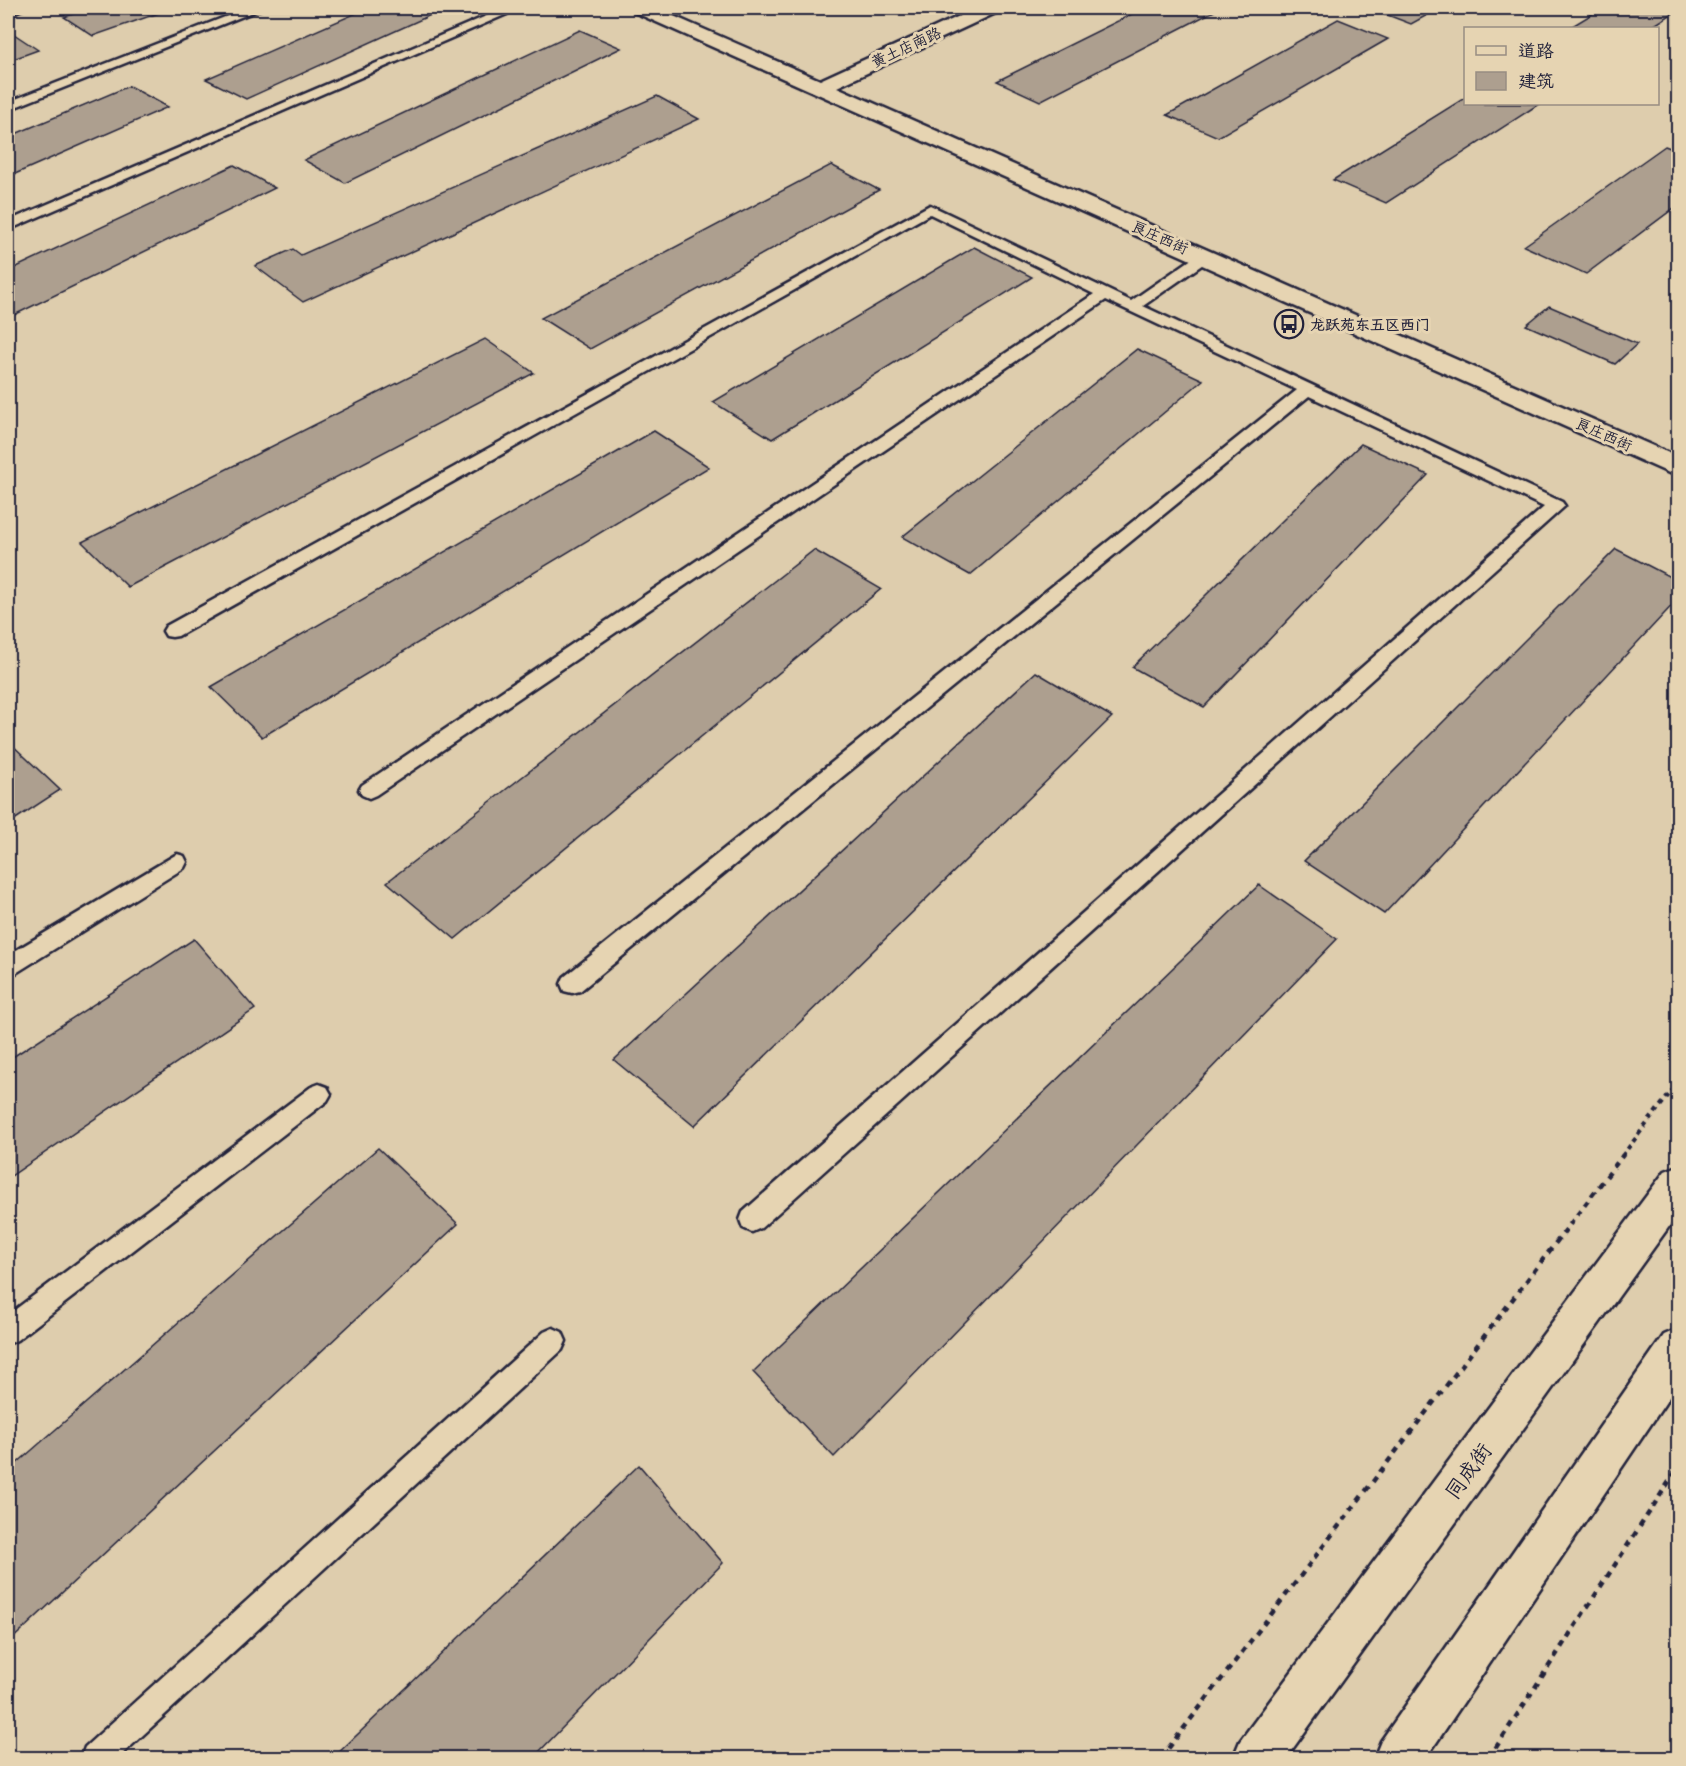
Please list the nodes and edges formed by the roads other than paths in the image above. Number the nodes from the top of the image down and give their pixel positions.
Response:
1 (19, 8) edge
2 (256, 8) edge
3 (485, 8) edge
4 (642, 8) edge
5 (991, 8) edge
6 (8, 11) edge
7 (821, 87) junction
8 (8, 106) edge
9 (8, 226) edge
10 (1204, 257) junction
11 (1105, 294) junction
12 (1132, 307) junction
13 (1308, 390) junction
14 (1678, 466) edge
15 (172, 631) dead end
16 (369, 789) dead end
17 (177, 862) dead end
18 (8, 966) edge
19 (572, 984) dead end
20 (319, 1094) dead end
21 (1678, 1184) edge
22 (752, 1220) dead end
23 (8, 1331) edge
24 (553, 1341) dead end
25 (1678, 1349) edge
26 (96, 1758) edge
27 (1257, 1758) edge
28 (1398, 1758) edge

1 - 6 lane
2 - 8 lane
3 - 9 lane
4 - 7 street, 良庄西街
5 - 7 street, 黄土店南路
7 - 10 street, 良庄西街
10 - 12 lane
10 - 14 street, 良庄西街
11 - 12 lane
11 - 15 lane
11 - 16 lane
12 - 13 lane
13 - 19 lane
13 - 22 lane
17 - 18 lane
20 - 23 lane
21 - 27 street, 同成街
24 - 26 lane
25 - 28 street

